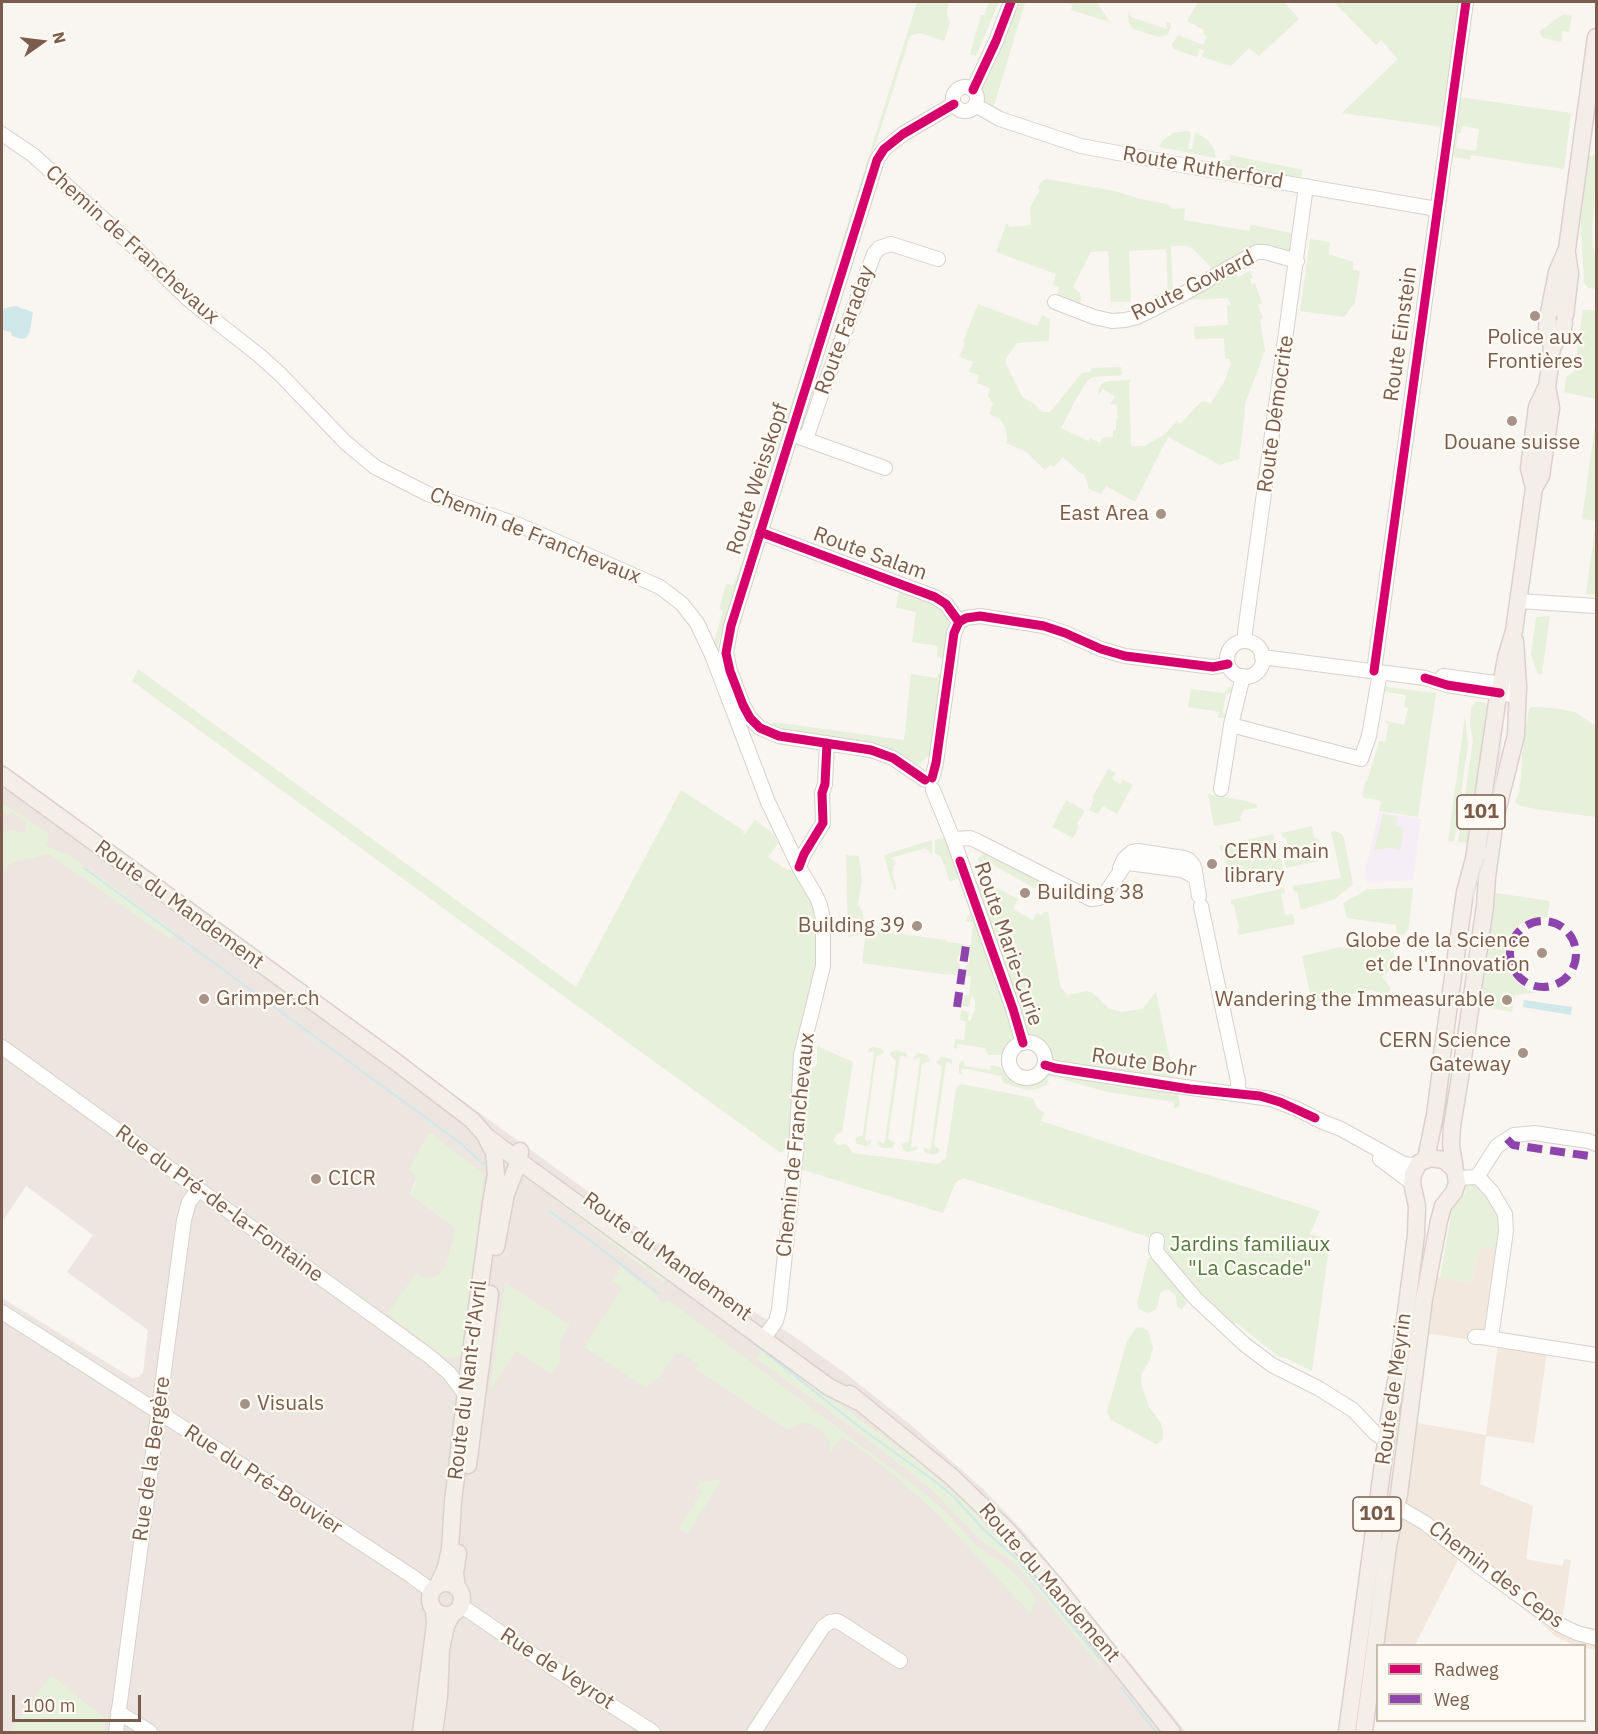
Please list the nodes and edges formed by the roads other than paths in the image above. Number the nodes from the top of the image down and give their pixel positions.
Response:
1 (1011, 2) edge
2 (1466, 2) edge
3 (1596, 38) edge
4 (973, 90) junction
5 (954, 104) junction
6 (975, 105) junction
7 (2, 134) edge
8 (1306, 186) junction
9 (1437, 208) junction
10 (938, 260) dead end
11 (1297, 261) junction
12 (1055, 302) dead end
13 (791, 434) junction
14 (806, 439) junction
15 (885, 468) dead end
16 (760, 532) junction
17 (1518, 601) junction
18 (1596, 606) edge
19 (959, 622) junction
20 (1245, 641) junction
21 (1262, 657) junction
22 (1228, 664) junction
23 (1377, 671) junction
24 (1243, 676) junction
25 (1509, 690) junction
26 (1231, 725) junction
27 (827, 743) junction
28 (2, 775) edge
29 (928, 777) junction
30 (1221, 789) dead end
31 (953, 839) junction
32 (799, 867) junction
33 (1023, 1043) junction
34 (2, 1047) edge
35 (1045, 1065) junction
36 (1238, 1094) junction
37 (472, 1120) junction
38 (1323, 1122) junction
39 (486, 1136) junction
40 (1596, 1144) edge
41 (517, 1155) junction
42 (1421, 1163) junction
43 (1455, 1173) junction
44 (540, 1176) junction
45 (1477, 1177) junction
46 (504, 1178) junction
47 (1413, 1185) junction
48 (198, 1190) junction
49 (1447, 1198) junction
50 (1157, 1240) dead end
51 (2, 1312) edge
52 (765, 1334) junction
53 (1475, 1337) dead end
54 (1491, 1338) junction
55 (1596, 1355) edge
56 (437, 1362) junction
57 (468, 1374) junction
58 (471, 1398) junction
59 (158, 1413) junction
60 (1388, 1438) junction
61 (1396, 1508) junction
62 (435, 1588) junction
63 (457, 1588) junction
64 (434, 1609) junction
65 (456, 1610) junction
66 (1596, 1638) edge
67 (900, 1661) dead end
68 (118, 1712) junction
69 (116, 1732) edge
70 (150, 1732) edge
71 (421, 1732) edge
72 (434, 1732) edge
73 (653, 1732) edge
74 (754, 1732) edge
75 (1172, 1732) edge
76 (1347, 1732) edge
77 (1364, 1732) edge

1 - 4 street
2 - 9 street, Route Einstein
3 - 17 main road, Route de Meyrin / 101
4 - 5 street
4 - 6 street
5 - 6 street
5 - 13 street, Route Weisskopf
6 - 8 street, Route Rutherford
7 - 32 street, Chemin de Franchevaux
8 - 9 street, Route Rutherford
8 - 11 street, Route Démocrite
9 - 23 street, Route Einstein
10 - 14 street, Route Faraday
11 - 12 street, Route Goward
11 - 20 street, Route Démocrite
13 - 14 street
13 - 16 street, Route Weisskopf
14 - 15 street
16 - 19 street, Route Salam
16 - 27 street, Route Weisskopf
17 - 18 street
17 - 25 main road, Route de Meyrin / 101
19 - 22 street
19 - 29 street
20 - 21 street
20 - 22 street
21 - 23 street
21 - 24 street
22 - 24 street
23 - 25 street
23 - 26 street, Route Einstein
24 - 26 street
25 - 42 main road, Route de Meyrin / 101
25 - 43 main road, Route de Meyrin / 101
26 - 30 street
27 - 29 street, Route Weisskopf
27 - 32 street
28 - 37 main road, Route du Mandement
29 - 31 street, Route Marie-Curie
31 - 33 street, Route Marie-Curie
31 - 36 street
32 - 52 street, Chemin de Franchevaux
33 - 35 street
33 - 35 street
34 - 48 street, Rue du Pré-de-la-Fontaine
35 - 36 street, Route Bohr
36 - 38 street, Route Bohr
37 - 39 main road, Route du Mandement
37 - 41 main road, Route du Mandement
38 - 42 street
38 - 47 street
39 - 41 main road, Route du Mandement
39 - 46 main road, Route du Nant-d'Avril
40 - 45 street
41 - 44 main road, Route du Mandement
41 - 46 main road, Route du Nant-d'Avril
41 - 52 main road, Route du Mandement
42 - 43 main road
42 - 47 main road, Route de Meyrin / 101
43 - 45 street
43 - 49 main road, Route de Meyrin / 101
44 - 46 main road
44 - 52 main road, Route du Mandement
45 - 54 street
46 - 57 main road, Route du Nant-d'Avril
46 - 58 main road, Route du Nant-d'Avril
47 - 49 main road
47 - 60 main road, Route de Meyrin / 101
48 - 56 street, Rue du Pré-de-la-Fontaine
48 - 59 street, Rue de la Bergère
49 - 61 main road, Route de Meyrin / 101
50 - 60 street
51 - 59 street, Rue du Pré-Bouvier
52 - 75 main road, Route du Mandement
53 - 54 street
54 - 55 street
56 - 57 street, Rue du Pré-de-la-Fontaine
56 - 58 street, Rue du Pré-de-la-Fontaine
57 - 58 main road, Route du Nant-d'Avril
58 - 62 main road, Route du Nant-d'Avril
58 - 63 main road, Route du Nant-d'Avril
59 - 62 street, Rue du Pré-Bouvier
59 - 68 street, Rue de la Bergère
60 - 76 main road, Route de Meyrin / 101
61 - 66 street, Chemin des Ceps
61 - 77 main road, Route de Meyrin / 101
62 - 63 main road
62 - 64 main road
63 - 65 main road
64 - 65 main road
64 - 71 main road
65 - 72 main road
65 - 73 street, Rue de Veyrot
67 - 74 street
68 - 69 street, Rue de la Bergère
68 - 70 street

